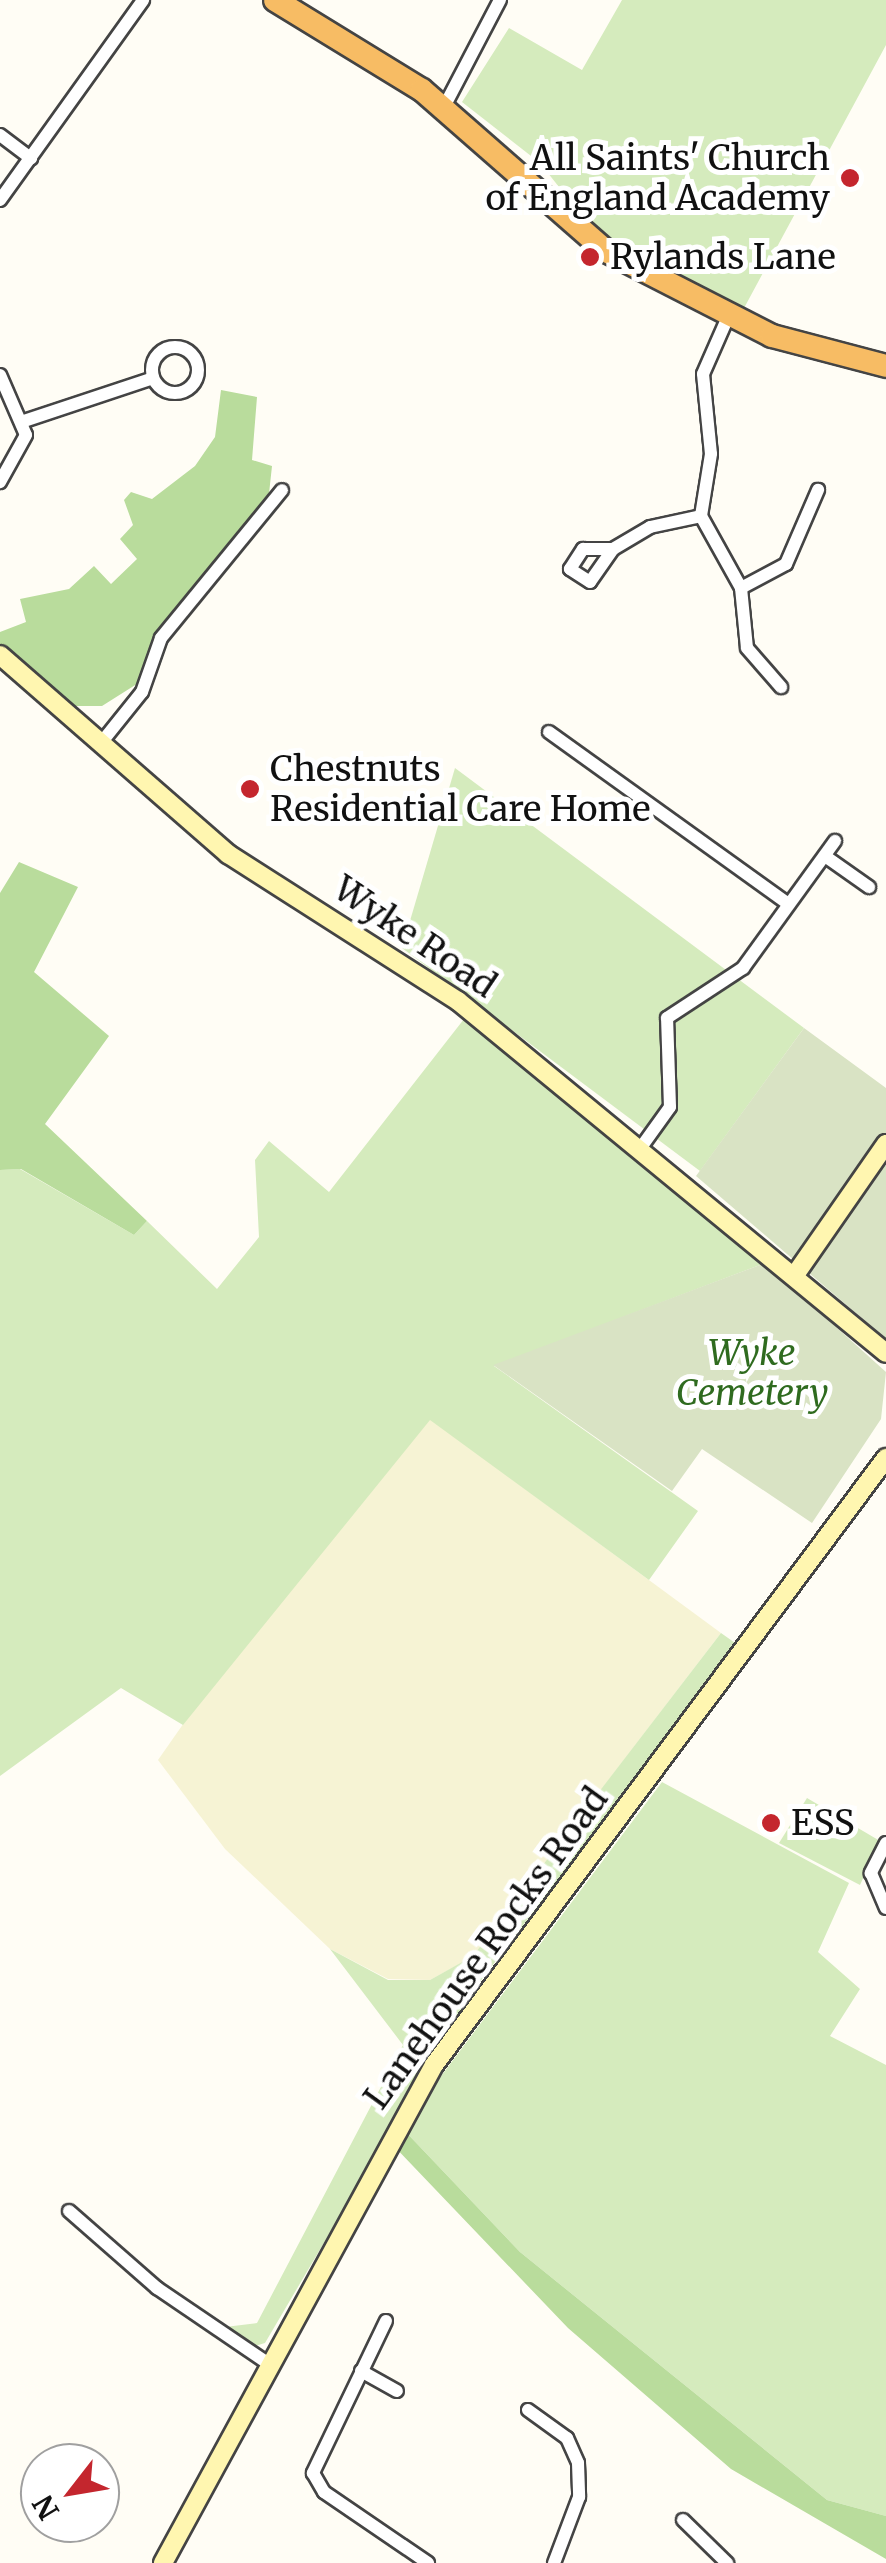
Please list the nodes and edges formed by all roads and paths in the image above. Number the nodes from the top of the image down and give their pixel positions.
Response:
1 (143, 0) edge
2 (275, 0) edge
3 (500, 0) edge
4 (444, 107) junction
5 (0, 135) edge
6 (31, 158) junction
7 (0, 200) edge
8 (728, 317) junction
9 (886, 366) edge
10 (0, 375) edge
11 (153, 378) dead end
12 (24, 421) junction
13 (0, 482) edge
14 (282, 490) dead end
15 (818, 490) dead end
16 (701, 516) junction
17 (613, 550) dead end
18 (742, 588) junction
19 (0, 655) edge
20 (780, 687) dead end
21 (549, 732) dead end
22 (102, 743) junction
23 (835, 840) dead end
24 (825, 856) junction
25 (868, 887) dead end
26 (786, 902) junction
27 (886, 1144) edge
28 (642, 1146) junction
29 (797, 1272) junction
30 (886, 1353) edge
31 (886, 1458) edge
32 (886, 1843) edge
33 (884, 1907) edge
34 (69, 2211) dead end
35 (386, 2320) dead end
36 (266, 2362) junction
37 (361, 2371) junction
38 (397, 2391) dead end
39 (528, 2410) dead end
40 (683, 2520) dead end
41 (163, 2563) edge
42 (428, 2563) edge
43 (554, 2563) edge
44 (727, 2563) edge

1 - 6 street
2 - 4 highway
3 - 4 street
4 - 8 highway
5 - 6 street
6 - 7 street
8 - 9 highway
8 - 16 street
10 - 12 street
11 - 12 street
12 - 13 street
14 - 22 street
15 - 18 street
16 - 17 street
16 - 18 street
18 - 20 street
19 - 22 main road, Wyke Road
21 - 26 street
22 - 28 main road, Wyke Road
23 - 24 street
24 - 25 street
24 - 26 street
26 - 28 street
27 - 29 main road
28 - 29 main road, Wyke Road
29 - 30 main road
31 - 36 main road, Lanehouse Rocks Road
32 - 33 street
34 - 36 street
35 - 37 street
36 - 41 main road, Lanehouse Rocks Road
37 - 38 street
37 - 42 street
39 - 43 street
40 - 44 street

